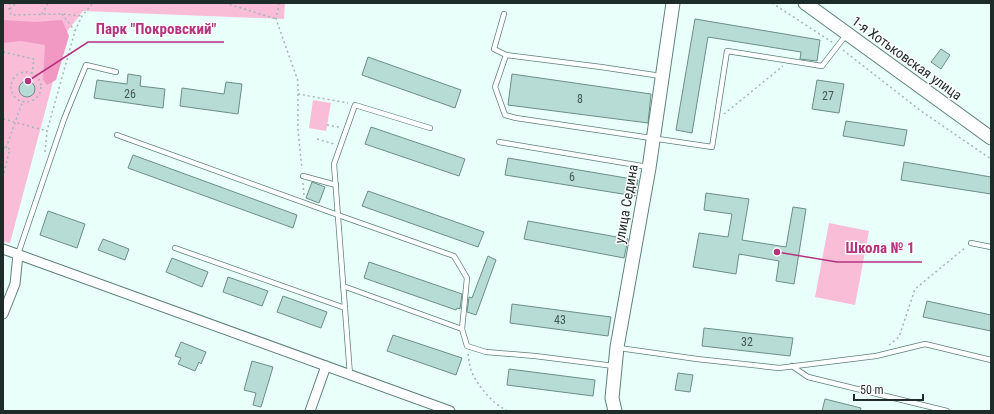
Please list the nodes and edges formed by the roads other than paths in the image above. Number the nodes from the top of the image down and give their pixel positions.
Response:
1 (673, 3) edge
2 (805, 3) edge
3 (504, 14) dead end
4 (847, 34) junction
5 (506, 55) junction
6 (116, 72) dead end
7 (662, 76) junction
8 (430, 128) dead end
9 (117, 135) dead end
10 (654, 138) junction
11 (991, 138) edge
12 (499, 142) dead end
13 (649, 168) junction
14 (303, 176) road end
15 (336, 185) junction
16 (338, 215) junction
17 (971, 243) road end
18 (991, 247) edge
19 (175, 248) dead end
20 (3, 249) edge
21 (18, 254) junction
22 (344, 286) junction
23 (345, 308) junction
24 (3, 314) edge
25 (462, 329) junction
26 (617, 348) junction
27 (991, 360) edge
28 (326, 366) junction
29 (615, 366) junction
30 (792, 366) junction
31 (350, 375) junction
32 (310, 411) edge
33 (450, 411) edge
34 (615, 411) edge
35 (947, 411) edge

1 - 7 street, улица Седина
2 - 4 street, 1-я Хотьковская улица
3 - 5 lane
4 - 10 lane
4 - 11 street, 1-я Хотьковская улица
5 - 7 lane
5 - 10 lane
6 - 21 lane
7 - 10 street, улица Седина
8 - 15 lane
9 - 16 lane
10 - 13 street, улица Седина
12 - 13 lane
13 - 26 street, улица Седина
14 - 15 lane
15 - 16 lane
16 - 22 lane
16 - 25 lane
17 - 18 lane
19 - 23 lane
20 - 21 street
21 - 24 street
21 - 28 street
22 - 23 lane
22 - 25 lane
23 - 31 lane
25 - 29 lane
26 - 29 street, улица Седина
26 - 30 lane
27 - 30 lane
28 - 31 street
28 - 32 street
29 - 34 street, улица Седина
30 - 35 lane
31 - 33 street

